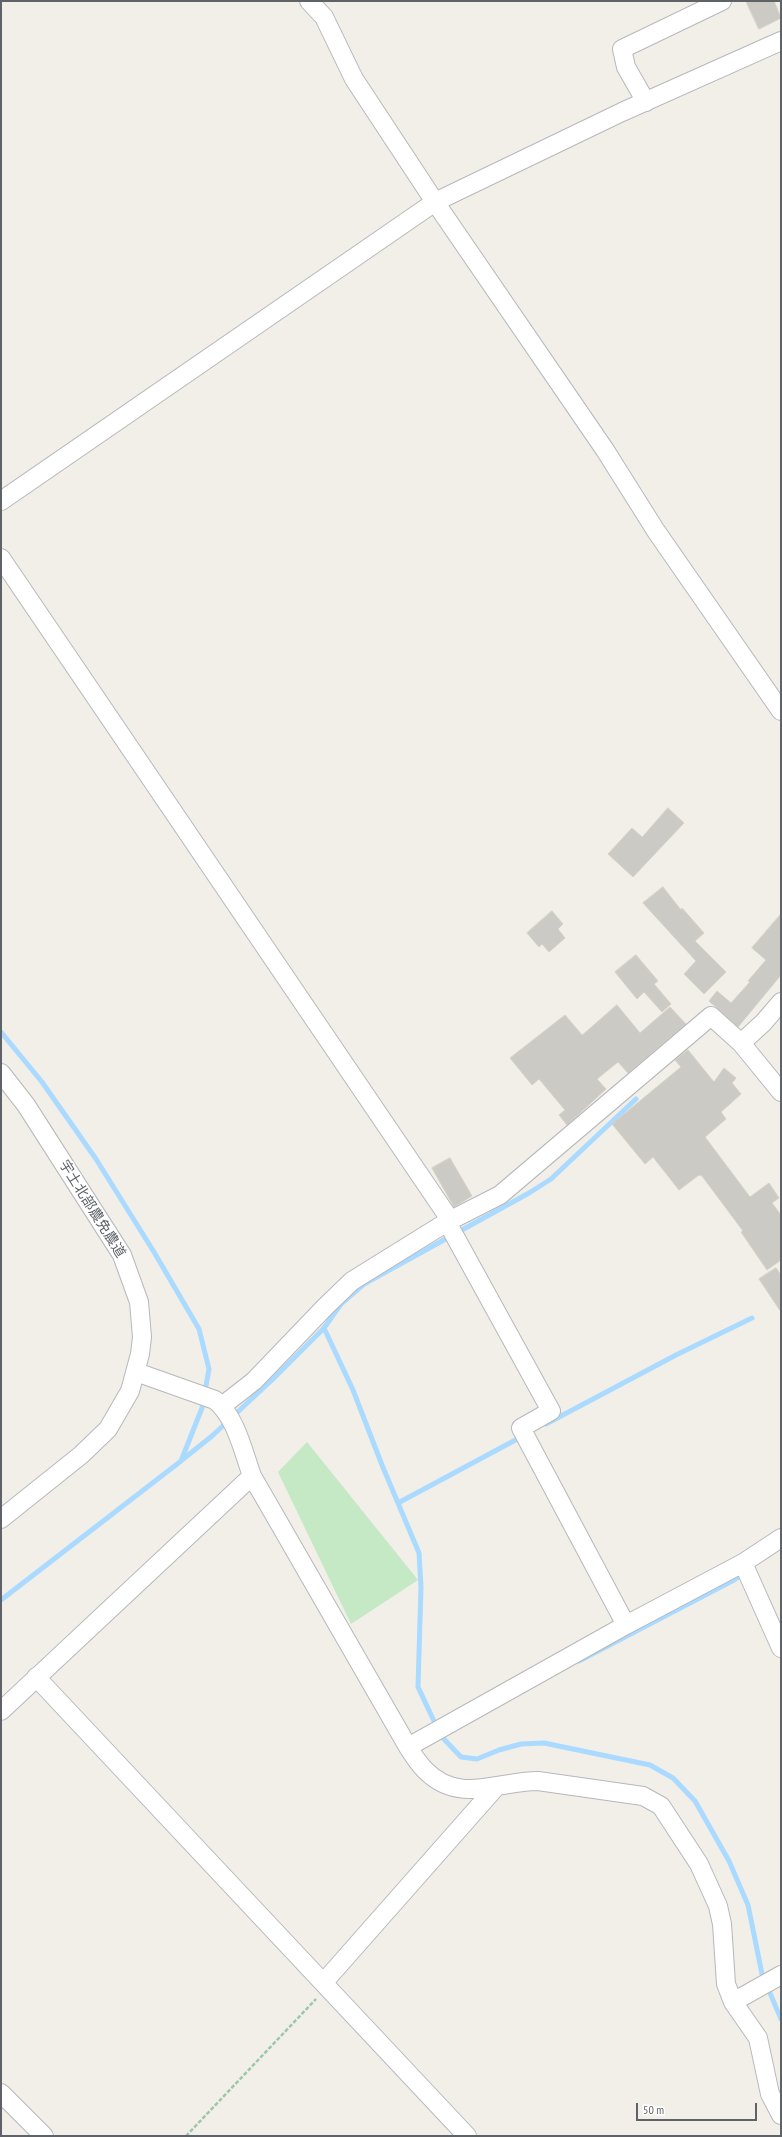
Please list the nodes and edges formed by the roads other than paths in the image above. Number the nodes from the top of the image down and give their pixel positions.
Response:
1 (309, 1) edge
2 (722, 1) edge
3 (781, 40) edge
4 (646, 102) junction
5 (434, 202) junction
6 (1, 501) edge
7 (1, 558) edge
8 (781, 711) edge
9 (781, 1002) edge
10 (741, 1043) junction
11 (1, 1073) edge
12 (781, 1092) edge
13 (449, 1222) junction
14 (136, 1372) junction
15 (222, 1406) junction
16 (252, 1476) junction
17 (1, 1519) edge
18 (781, 1538) edge
19 (743, 1563) junction
20 (626, 1625) junction
21 (781, 1648) edge
22 (36, 1677) junction
23 (1, 1711) edge
24 (408, 1747) junction
25 (496, 1787) junction
26 (781, 1975) edge
27 (326, 1985) junction
28 (733, 2002) junction
29 (1, 2093) edge
30 (781, 2115) edge
31 (44, 2136) edge
32 (467, 2136) edge

1 - 5 street
2 - 4 street
3 - 4 street
4 - 5 street
5 - 6 street
5 - 8 street
7 - 13 street
9 - 10 street
10 - 12 street
10 - 13 street
11 - 14 street, 宇土北部農免農道
13 - 15 street
13 - 20 street
14 - 15 street
14 - 17 street, 宇土北部農免農道
15 - 16 street
16 - 22 street
16 - 24 street
18 - 19 street
19 - 20 street
19 - 21 street
20 - 24 street
22 - 23 street
22 - 27 street
24 - 25 street
25 - 27 street
25 - 28 street
26 - 28 street
27 - 32 street
28 - 30 street
29 - 31 street

